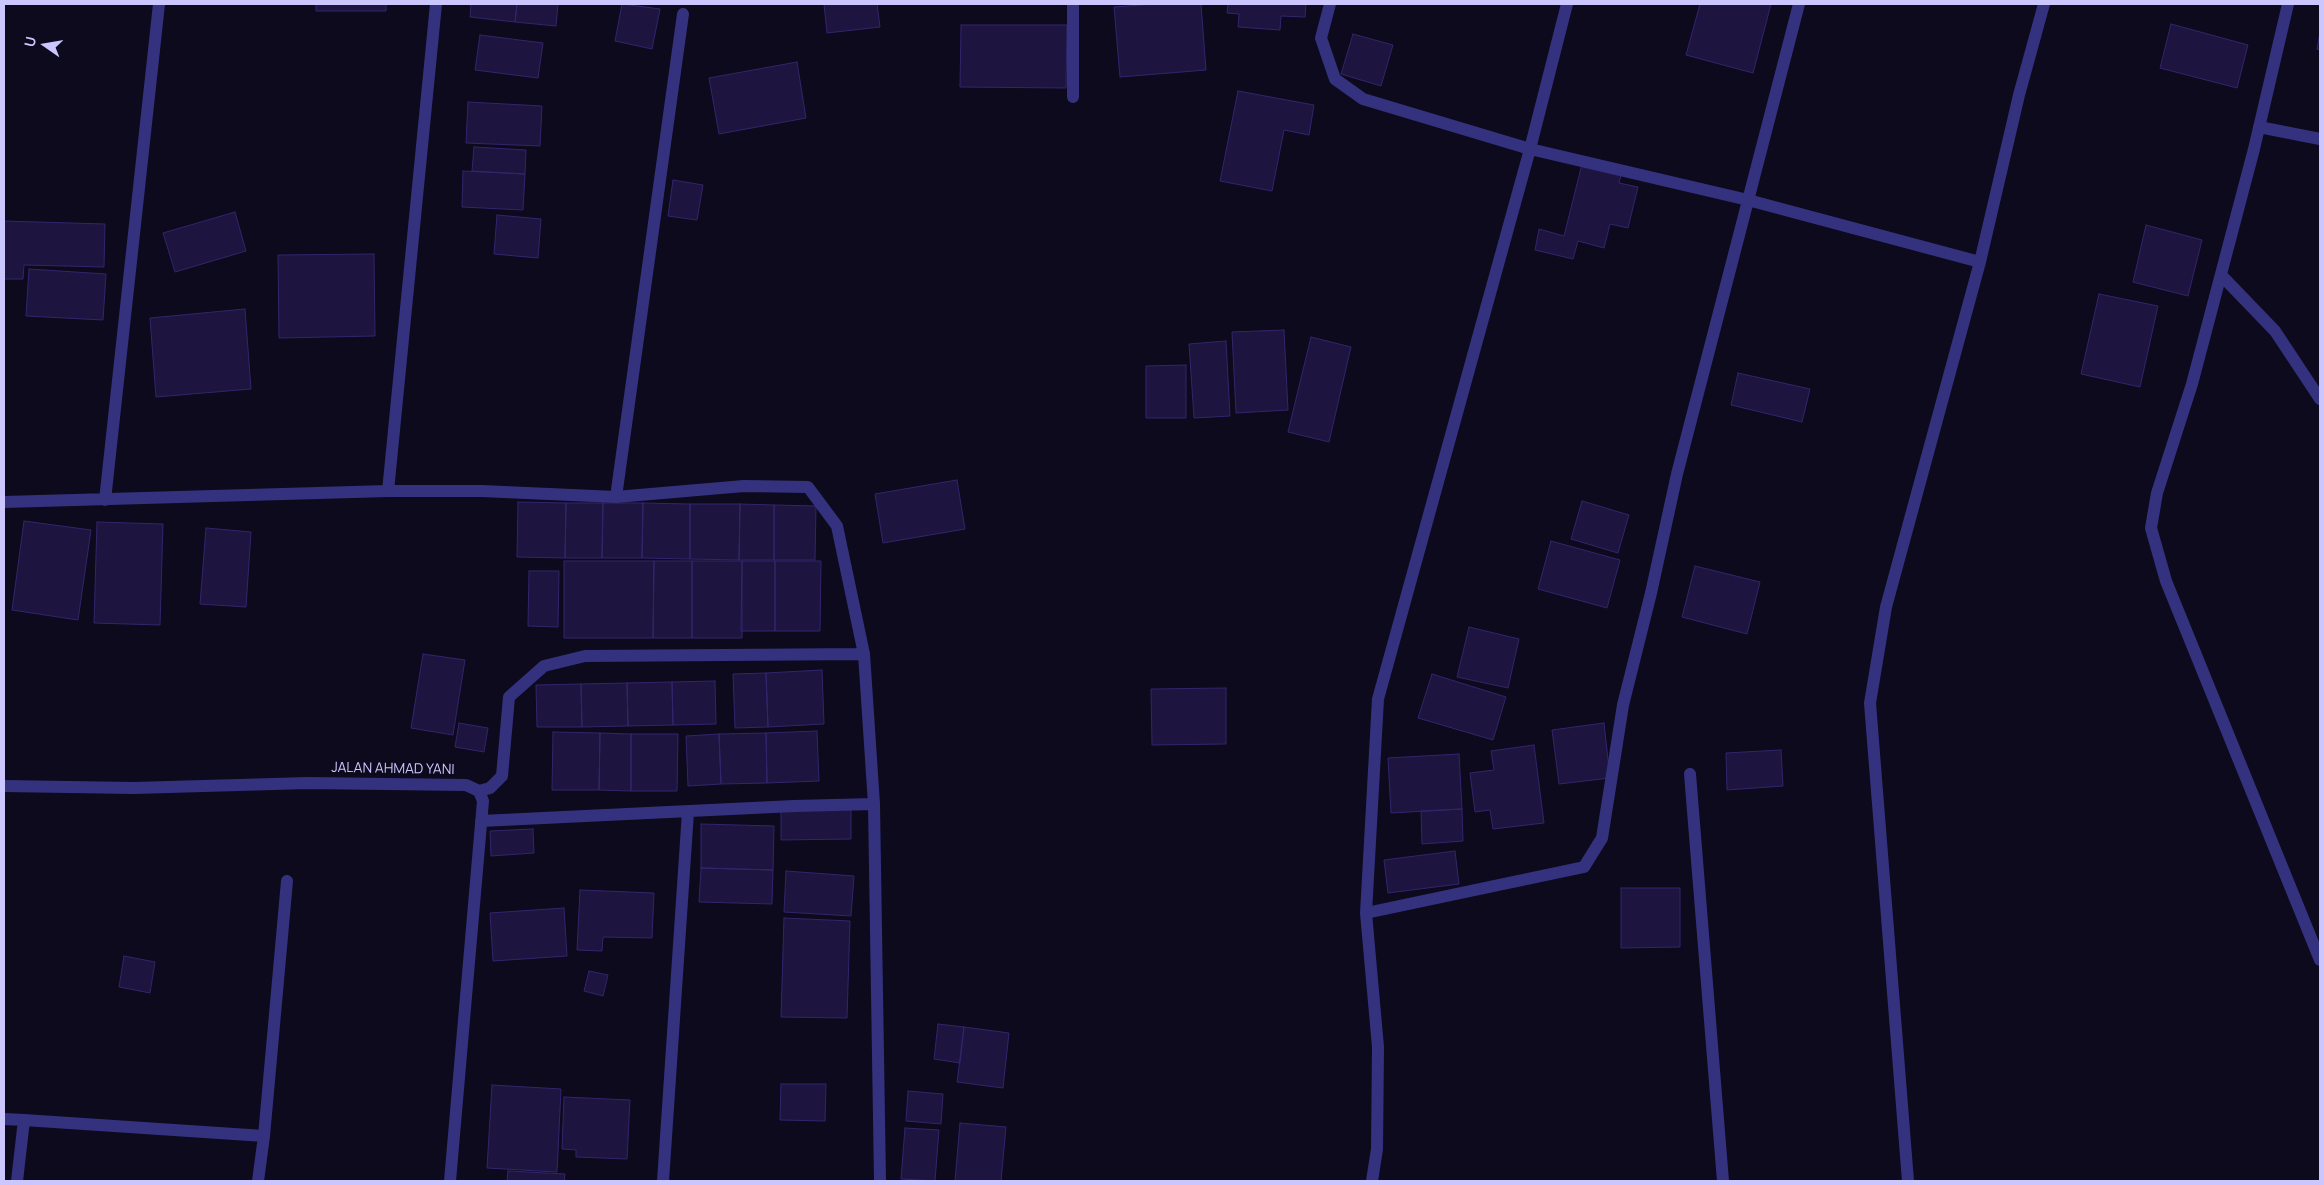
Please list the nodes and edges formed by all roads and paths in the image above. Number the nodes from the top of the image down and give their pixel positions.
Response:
1 (159, 4) edge
2 (436, 4) edge
3 (1072, 4) edge
4 (1330, 4) edge
5 (1567, 4) edge
6 (1799, 4) edge
7 (2044, 4) edge
8 (2288, 4) edge
9 (683, 14) dead end
10 (1073, 97) dead end
11 (2259, 128) junction
12 (2320, 139) edge
13 (1530, 149) junction
14 (1748, 200) junction
15 (1980, 262) junction
16 (2221, 276) junction
17 (2320, 399) edge
18 (388, 491) junction
19 (616, 497) junction
20 (105, 500) junction
21 (4, 502) edge
22 (864, 654) junction
23 (1690, 774) dead end
24 (4, 786) edge
25 (478, 791) junction
26 (874, 804) junction
27 (688, 812) junction
28 (481, 821) junction
29 (287, 881) dead end
30 (1366, 913) junction
31 (2320, 960) edge
32 (4, 1119) edge
33 (24, 1120) junction
34 (264, 1136) junction
35 (17, 1181) edge
36 (258, 1181) edge
37 (450, 1181) edge
38 (663, 1181) edge
39 (880, 1181) edge
40 (1372, 1181) edge
41 (1723, 1181) edge
42 (1908, 1181) edge

1 - 20 street
2 - 18 street
3 - 10 street
4 - 13 street
5 - 13 street
6 - 14 street
7 - 15 street
8 - 11 street
9 - 19 street
11 - 12 street
11 - 16 street
13 - 14 street
13 - 30 street
14 - 15 street
14 - 30 street
15 - 42 street
16 - 17 street
16 - 31 street
18 - 19 street
18 - 20 street
19 - 22 street
20 - 21 street
22 - 25 street
22 - 26 street
23 - 41 street
24 - 25 street, JALAN AHMAD YANI
25 - 28 street
26 - 27 street
26 - 39 street
27 - 28 street
27 - 38 street
28 - 37 street
29 - 34 street
30 - 40 street
32 - 33 street
33 - 34 street
33 - 35 street
34 - 36 street

